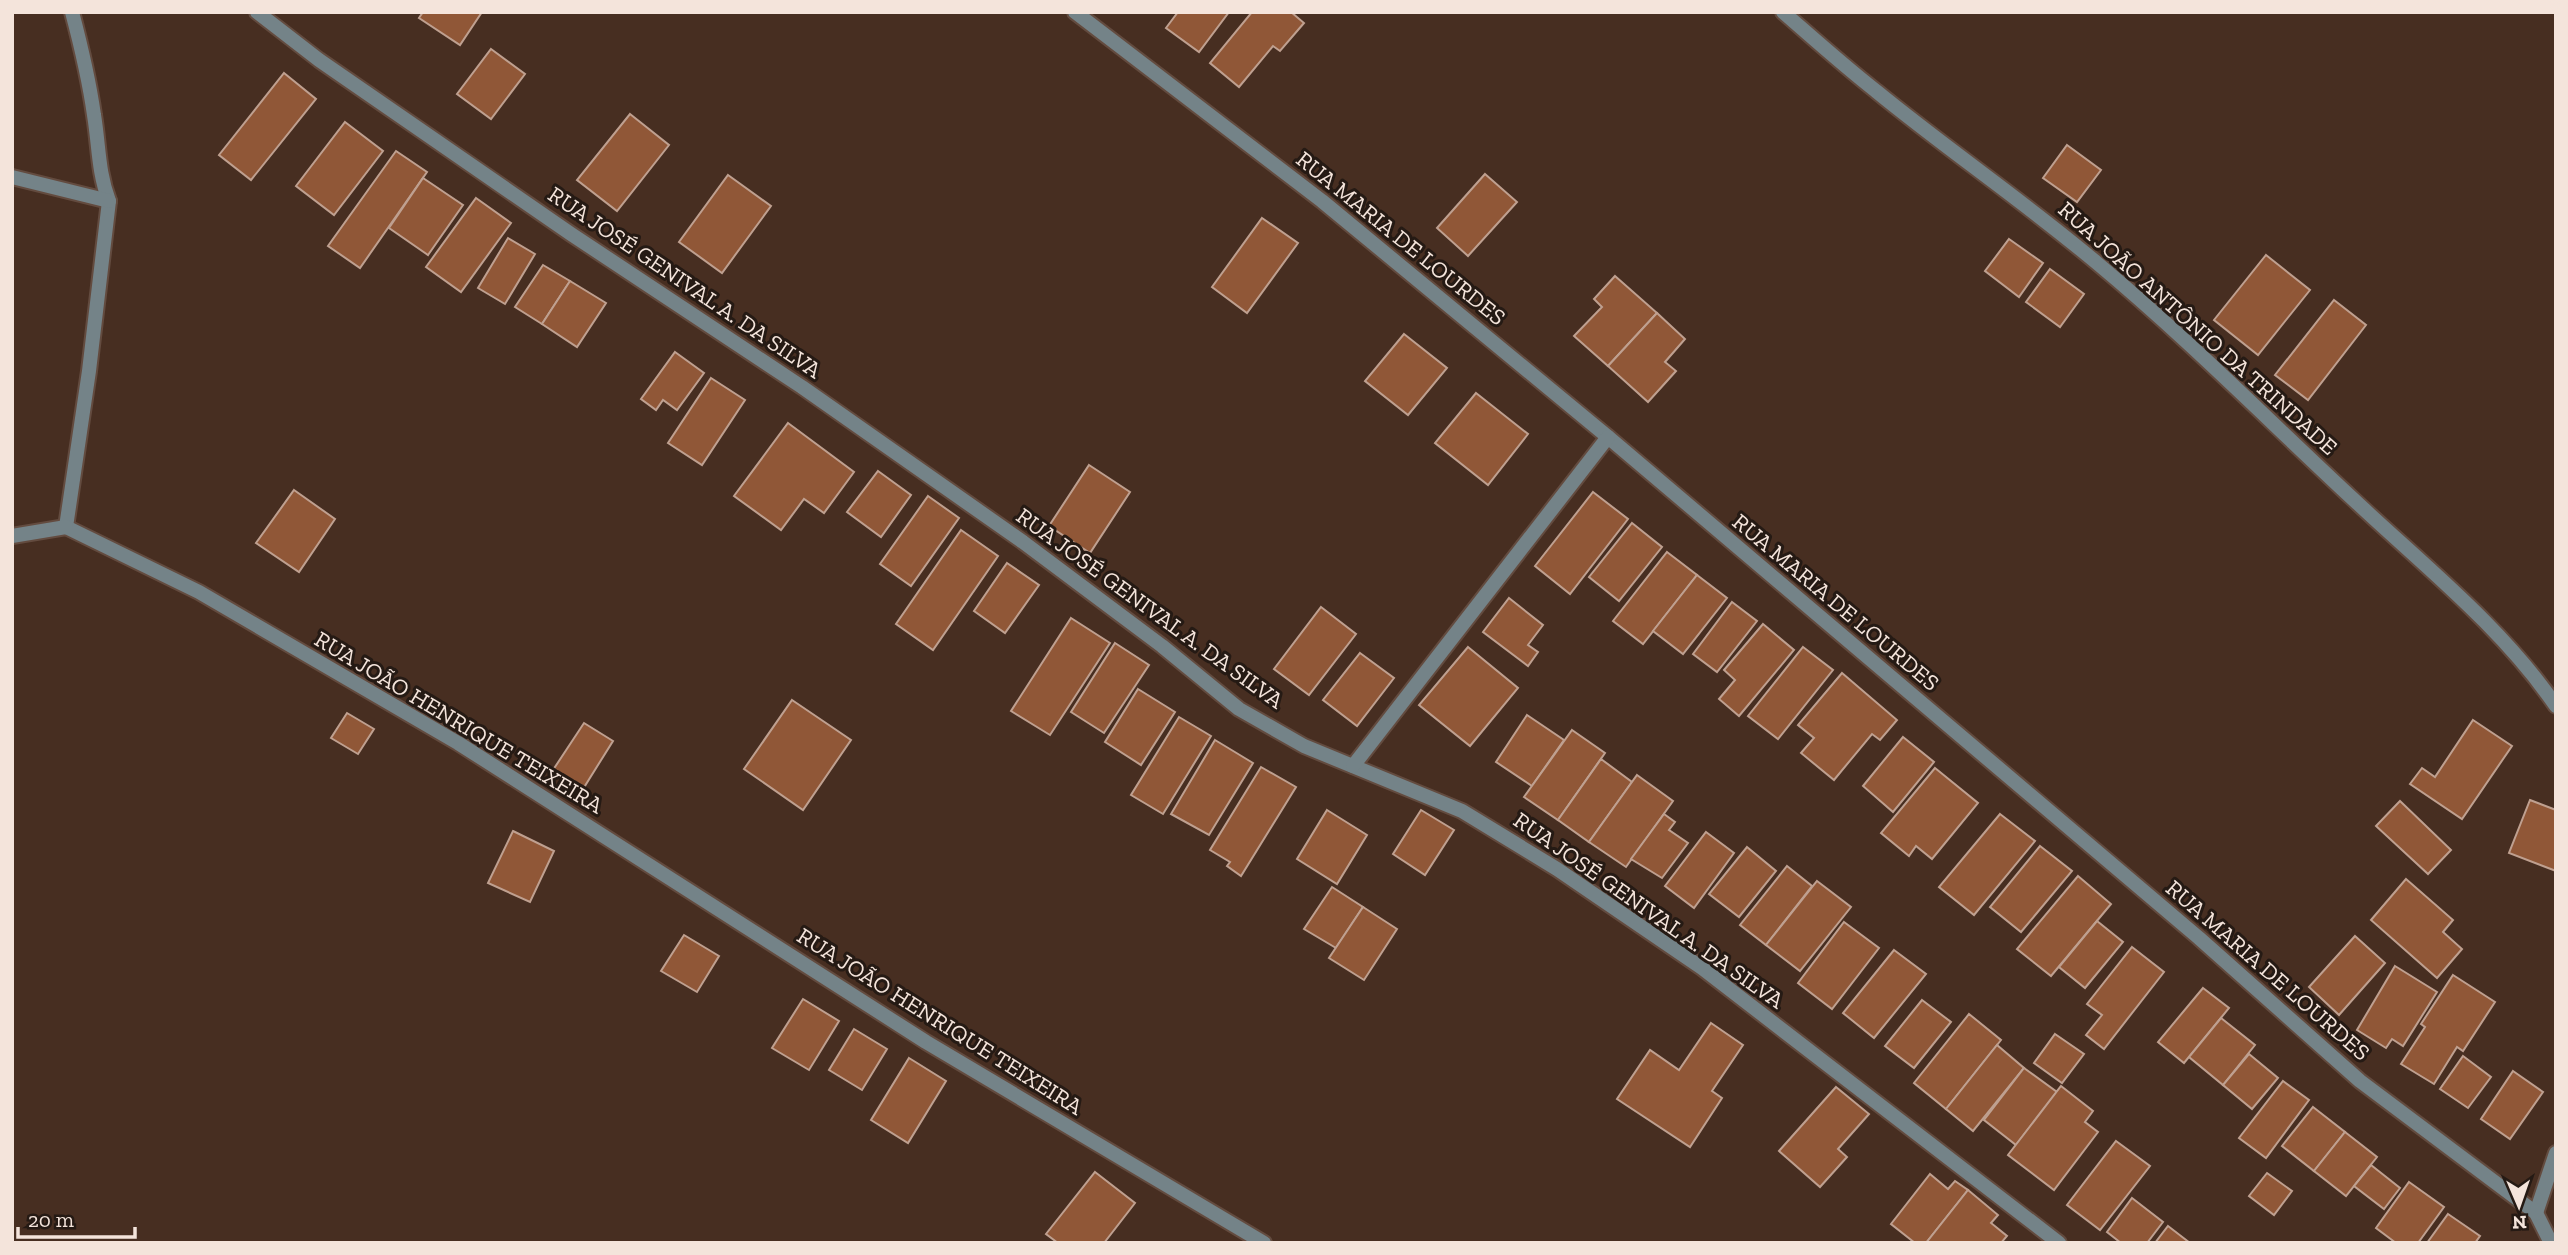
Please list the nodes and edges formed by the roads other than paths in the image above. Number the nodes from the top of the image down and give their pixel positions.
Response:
1 (72, 12) edge
2 (257, 12) edge
3 (1075, 12) edge
4 (1783, 12) edge
5 (12, 177) edge
6 (109, 201) junction
7 (1608, 438) junction
8 (66, 527) junction
9 (12, 536) edge
10 (2556, 706) edge
11 (1353, 766) junction
12 (2556, 1153) edge
13 (2536, 1213) junction
14 (1264, 1243) edge
15 (2059, 1243) edge
16 (2551, 1243) edge

1 - 6 street
2 - 11 street, RUA JOSÉ GENIVAL A. DA SILVA
3 - 7 street, RUA MARIA DE LOURDES
4 - 10 street, RUA JOÃO ANTÔNIO DA TRINDADE
5 - 6 street
6 - 8 street
7 - 11 street
7 - 13 street, RUA MARIA DE LOURDES
8 - 9 street
8 - 14 street, RUA JOÃO HENRIQUE TEIXEIRA
11 - 15 street, RUA JOSÉ GENIVAL A. DA SILVA
12 - 13 street
13 - 16 street, RUA MARIA DE LOURDES

